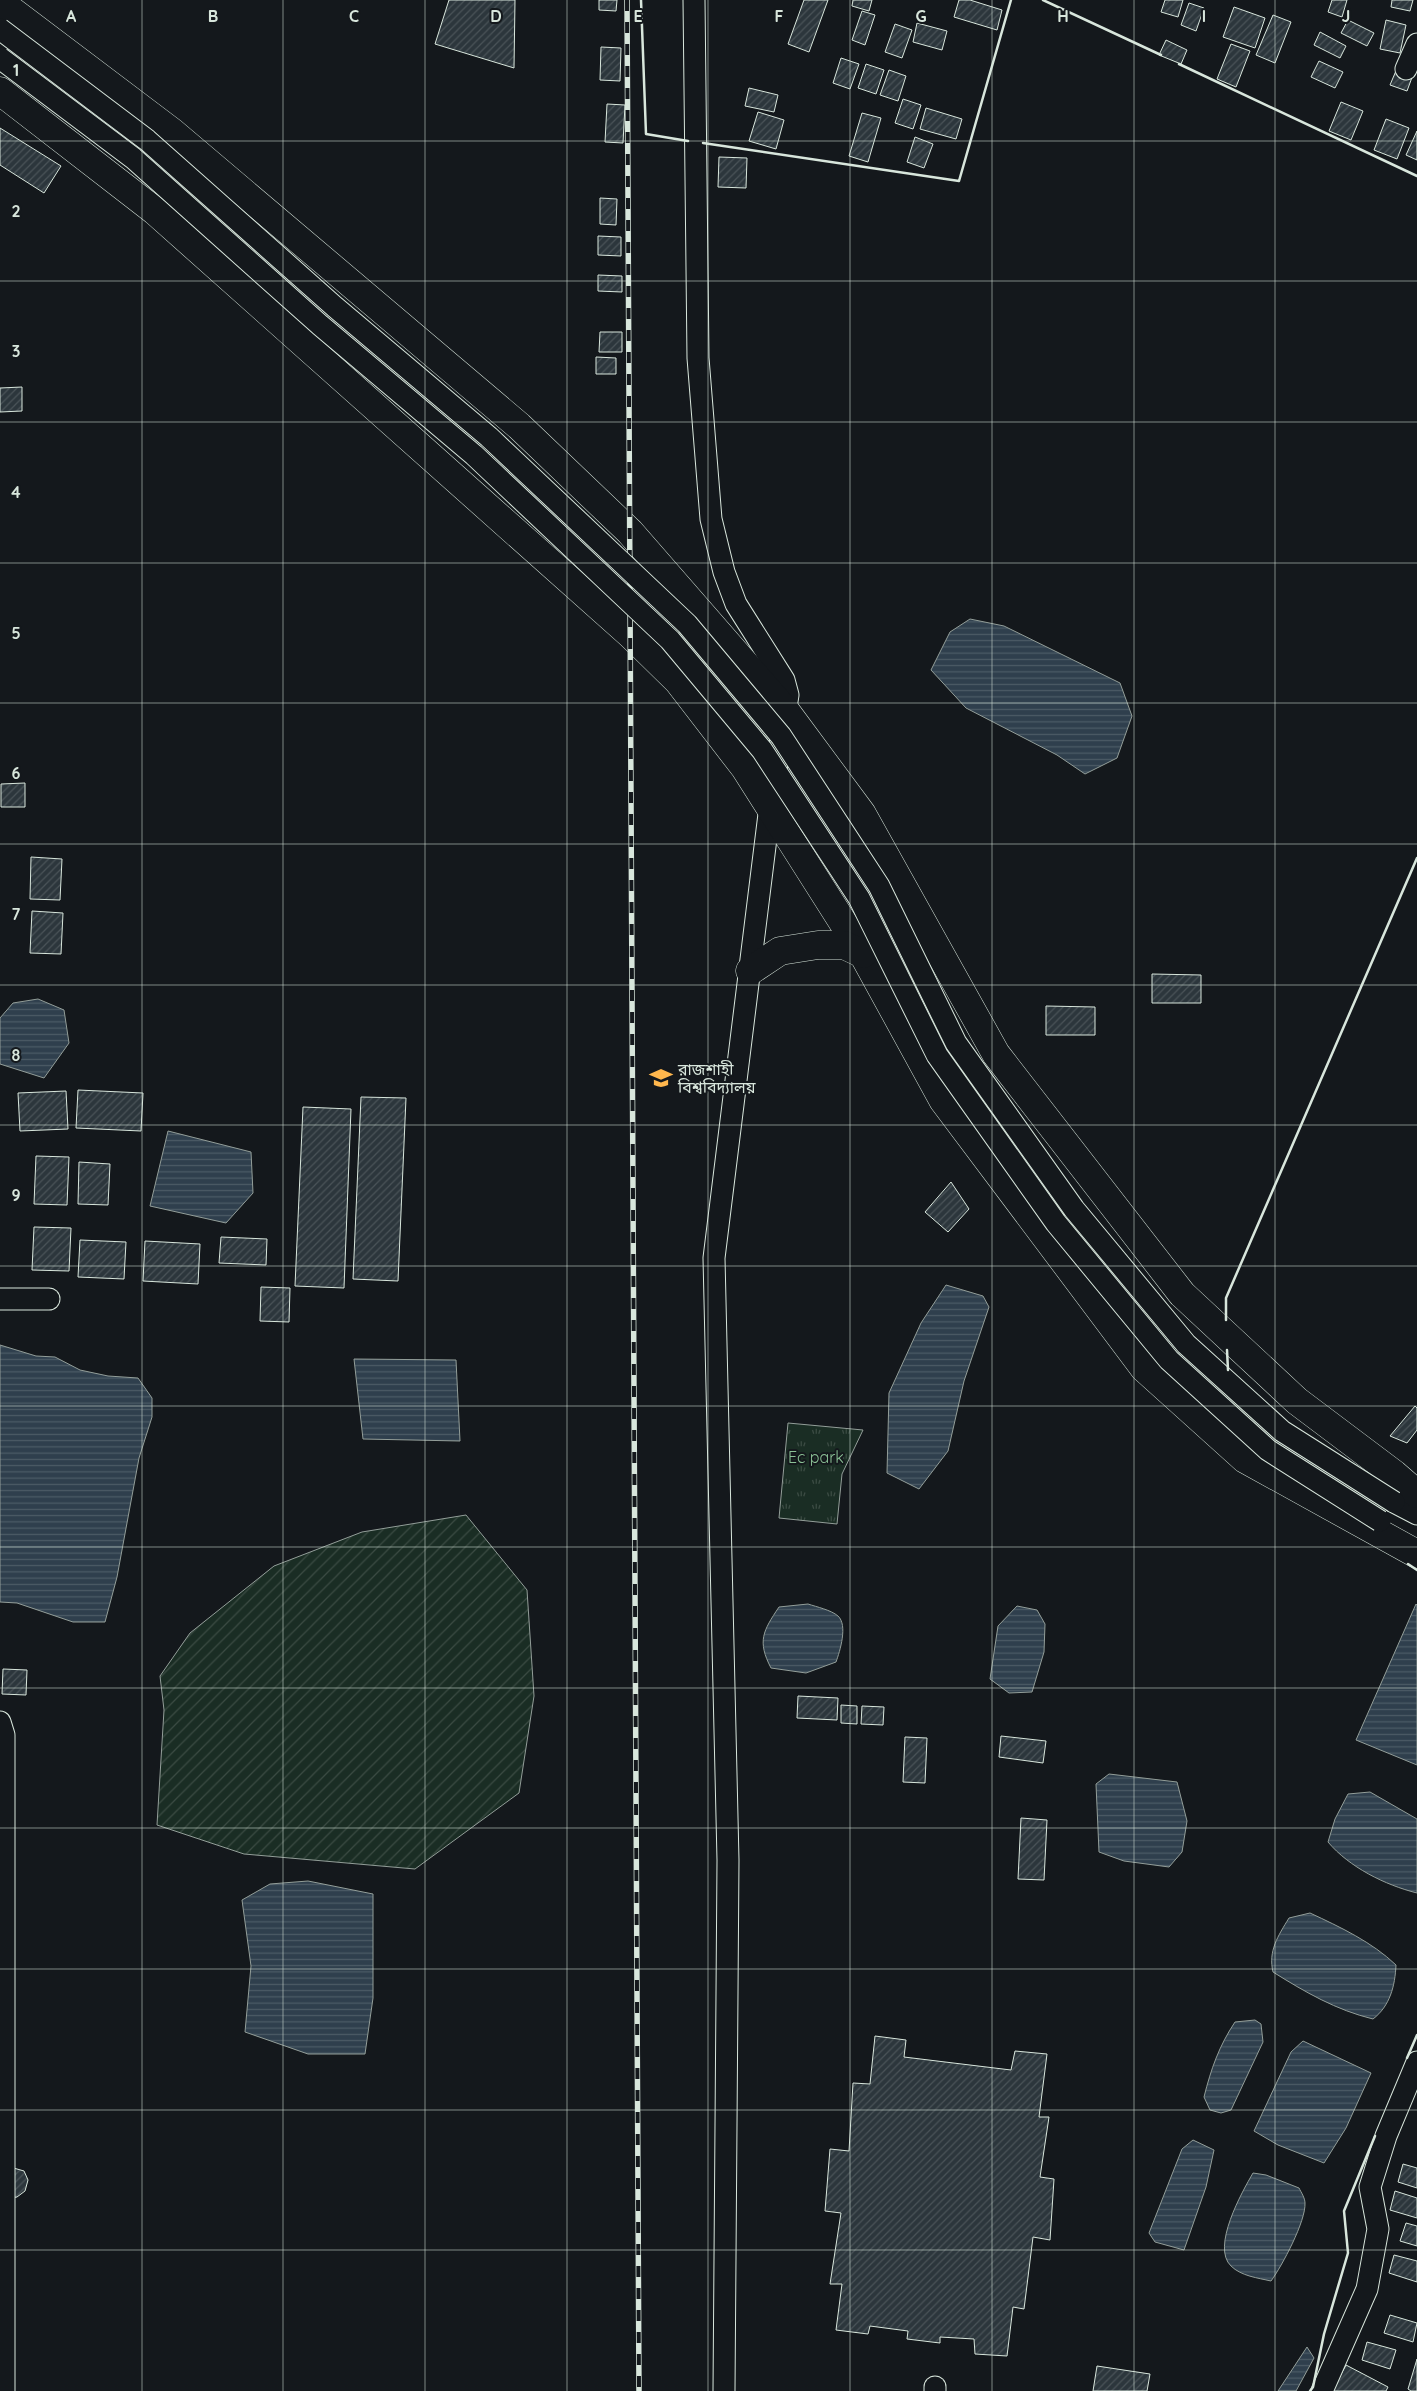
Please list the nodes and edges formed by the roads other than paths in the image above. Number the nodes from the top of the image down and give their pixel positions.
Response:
1 (694, 0) edge
2 (0, 2) edge
3 (0, 29) edge
4 (1417, 44) edge
5 (0, 58) edge
6 (1406, 70) dead end
7 (0, 91) edge
8 (785, 710) junction
9 (770, 806) junction
10 (863, 954) junction
11 (750, 971) junction
12 (49, 1298) dead end
13 (0, 1299) edge
14 (1405, 1498) edge
15 (1417, 1514) edge
16 (1417, 1549) edge
17 (1417, 1554) edge
18 (0, 1722) edge
19 (1417, 2062) edge
20 (4, 2391) edge
21 (724, 2391) edge
22 (1322, 2391) edge

1 - 8 street
2 - 8 main road
3 - 14 street, bridge
4 - 6 street
5 - 16 street, bridge
7 - 9 main road
8 - 9 street
8 - 14 main road
9 - 10 main road
9 - 11 street
10 - 11 main road
10 - 17 main road
11 - 21 street
12 - 13 street
14 - 15 street
18 - 20 street
19 - 22 street

